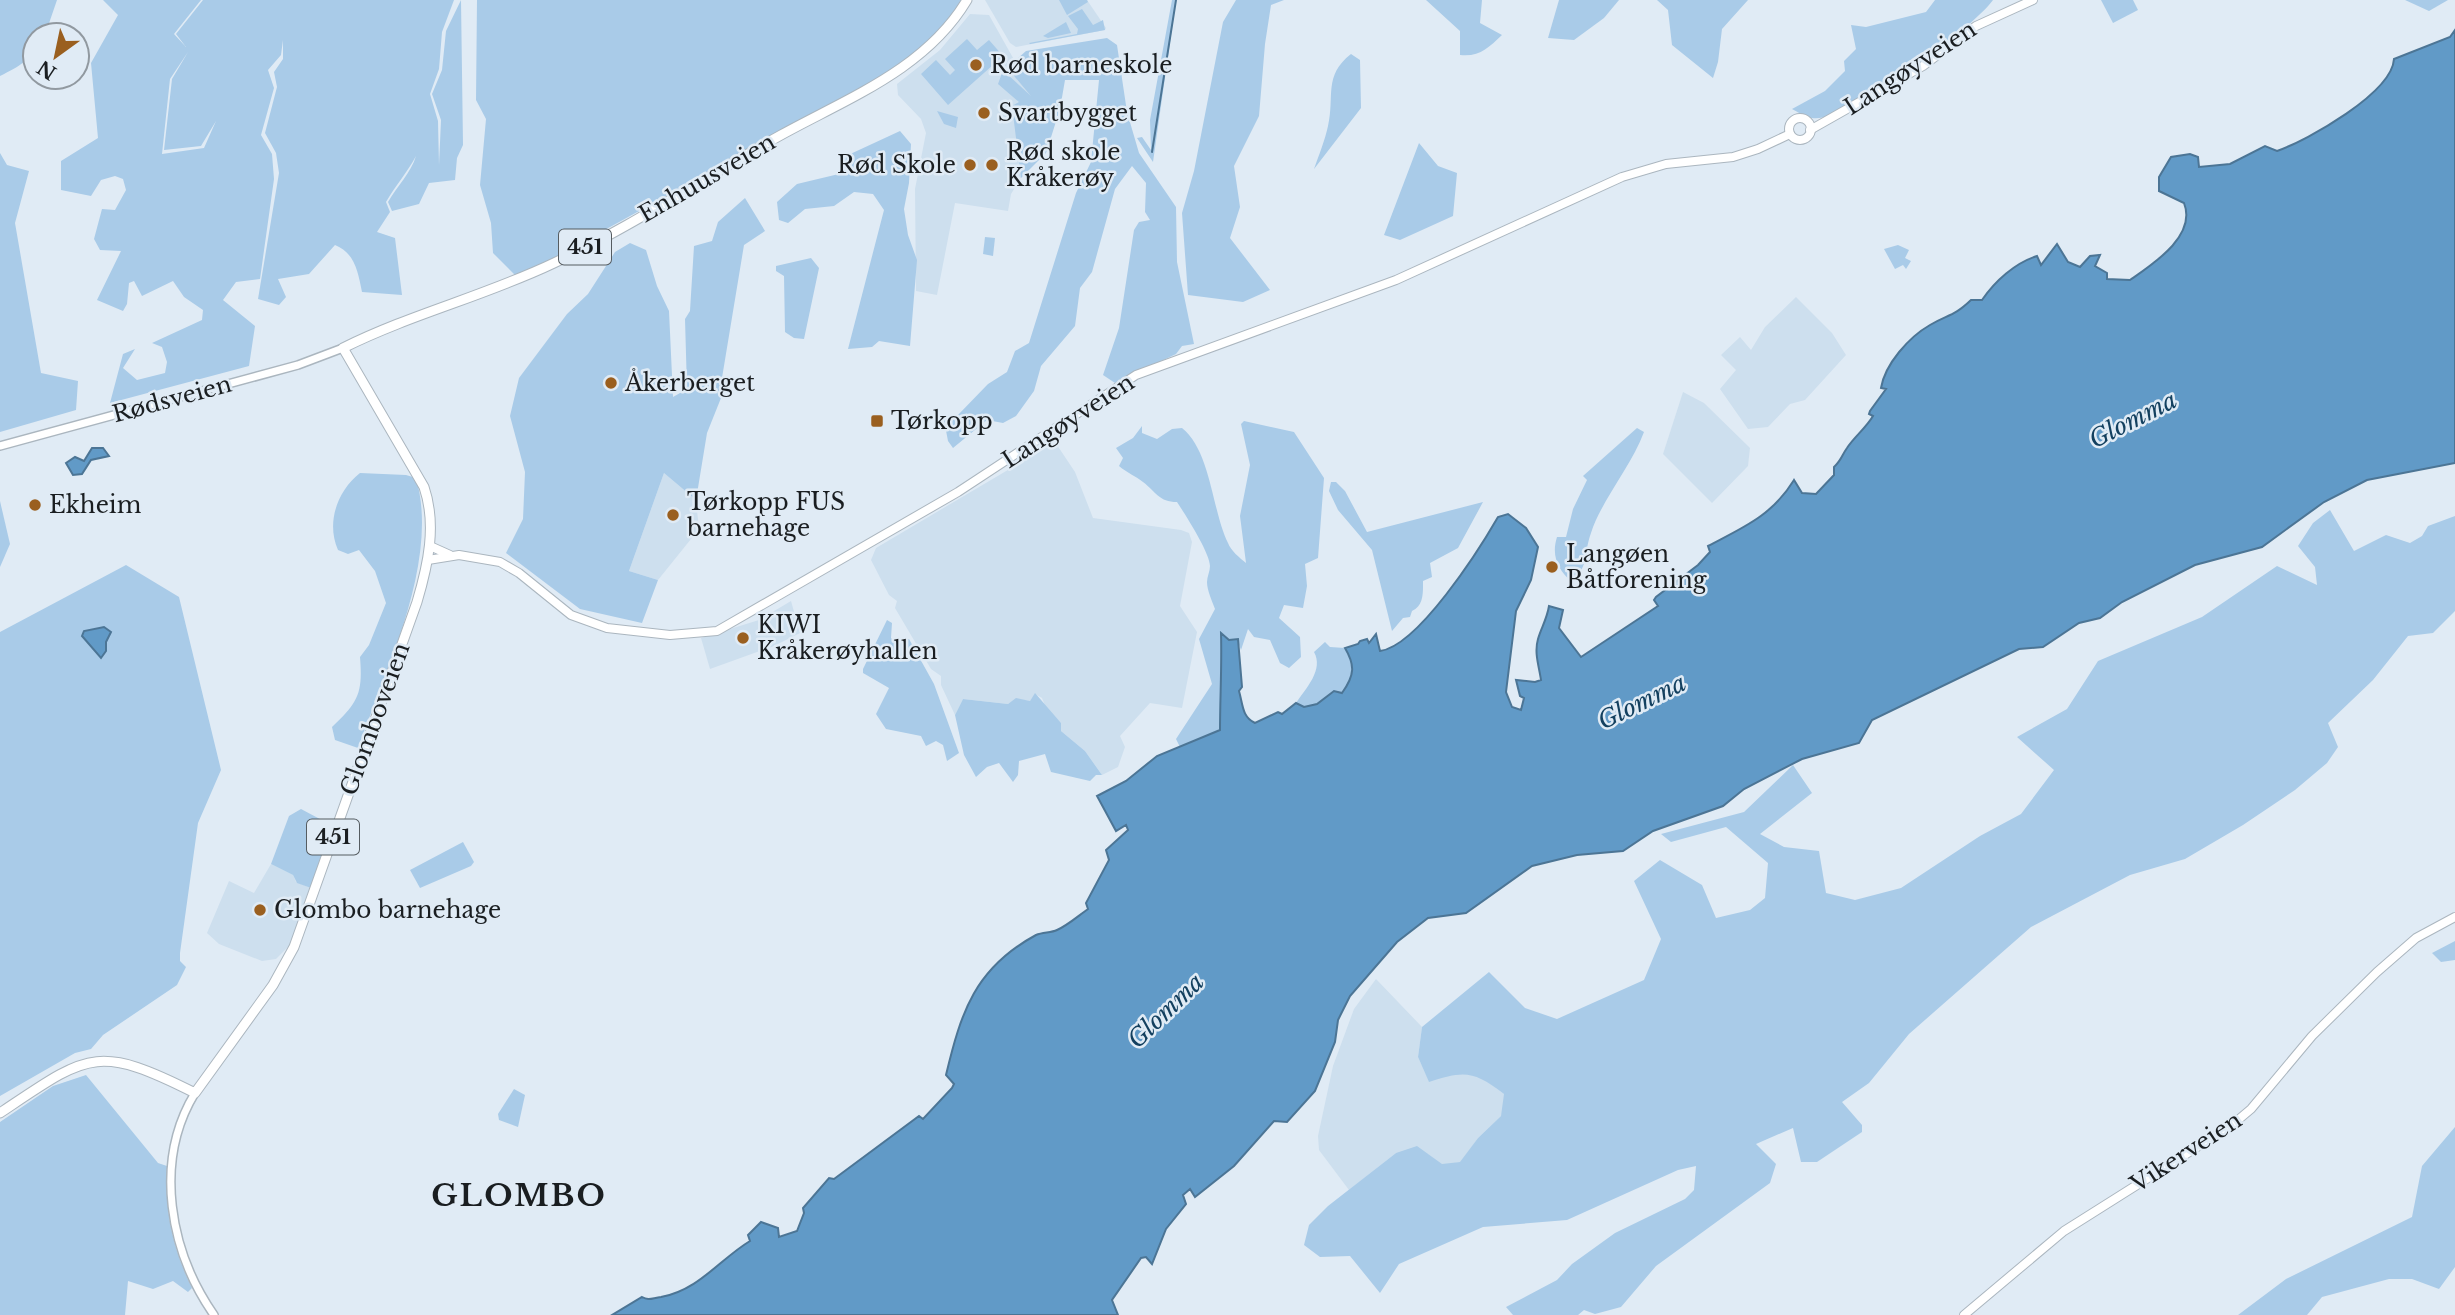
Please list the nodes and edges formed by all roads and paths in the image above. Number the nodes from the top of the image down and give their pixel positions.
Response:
1 (967, 0) edge
2 (2033, 0) edge
3 (1826, 119) junction
4 (1805, 120) junction
5 (1811, 130) junction
6 (1790, 134) junction
7 (343, 348) junction
8 (0, 446) edge
9 (430, 547) junction
10 (450, 555) junction
11 (428, 560) junction
12 (2455, 917) edge
13 (195, 1093) junction
14 (0, 1113) edge
15 (214, 1315) edge
16 (1964, 1315) edge

1 - 7 main road, Enhuusveien / 451
2 - 3 main road, Langøyveien
3 - 4 main road, Langøyveien
3 - 5 main road, Langøyveien
4 - 5 main road
4 - 6 main road
5 - 6 main road
6 - 10 main road, Langøyveien
7 - 8 street, Rødsveien
7 - 9 main road, Glomboveien / 451
9 - 10 main road, Langøyveien
9 - 11 main road, Glomboveien / 451
10 - 11 main road, Langøyveien
11 - 13 main road, Glomboveien / 451
12 - 16 main road, Vikerveien
13 - 14 main road
13 - 15 street, Glomboveien

